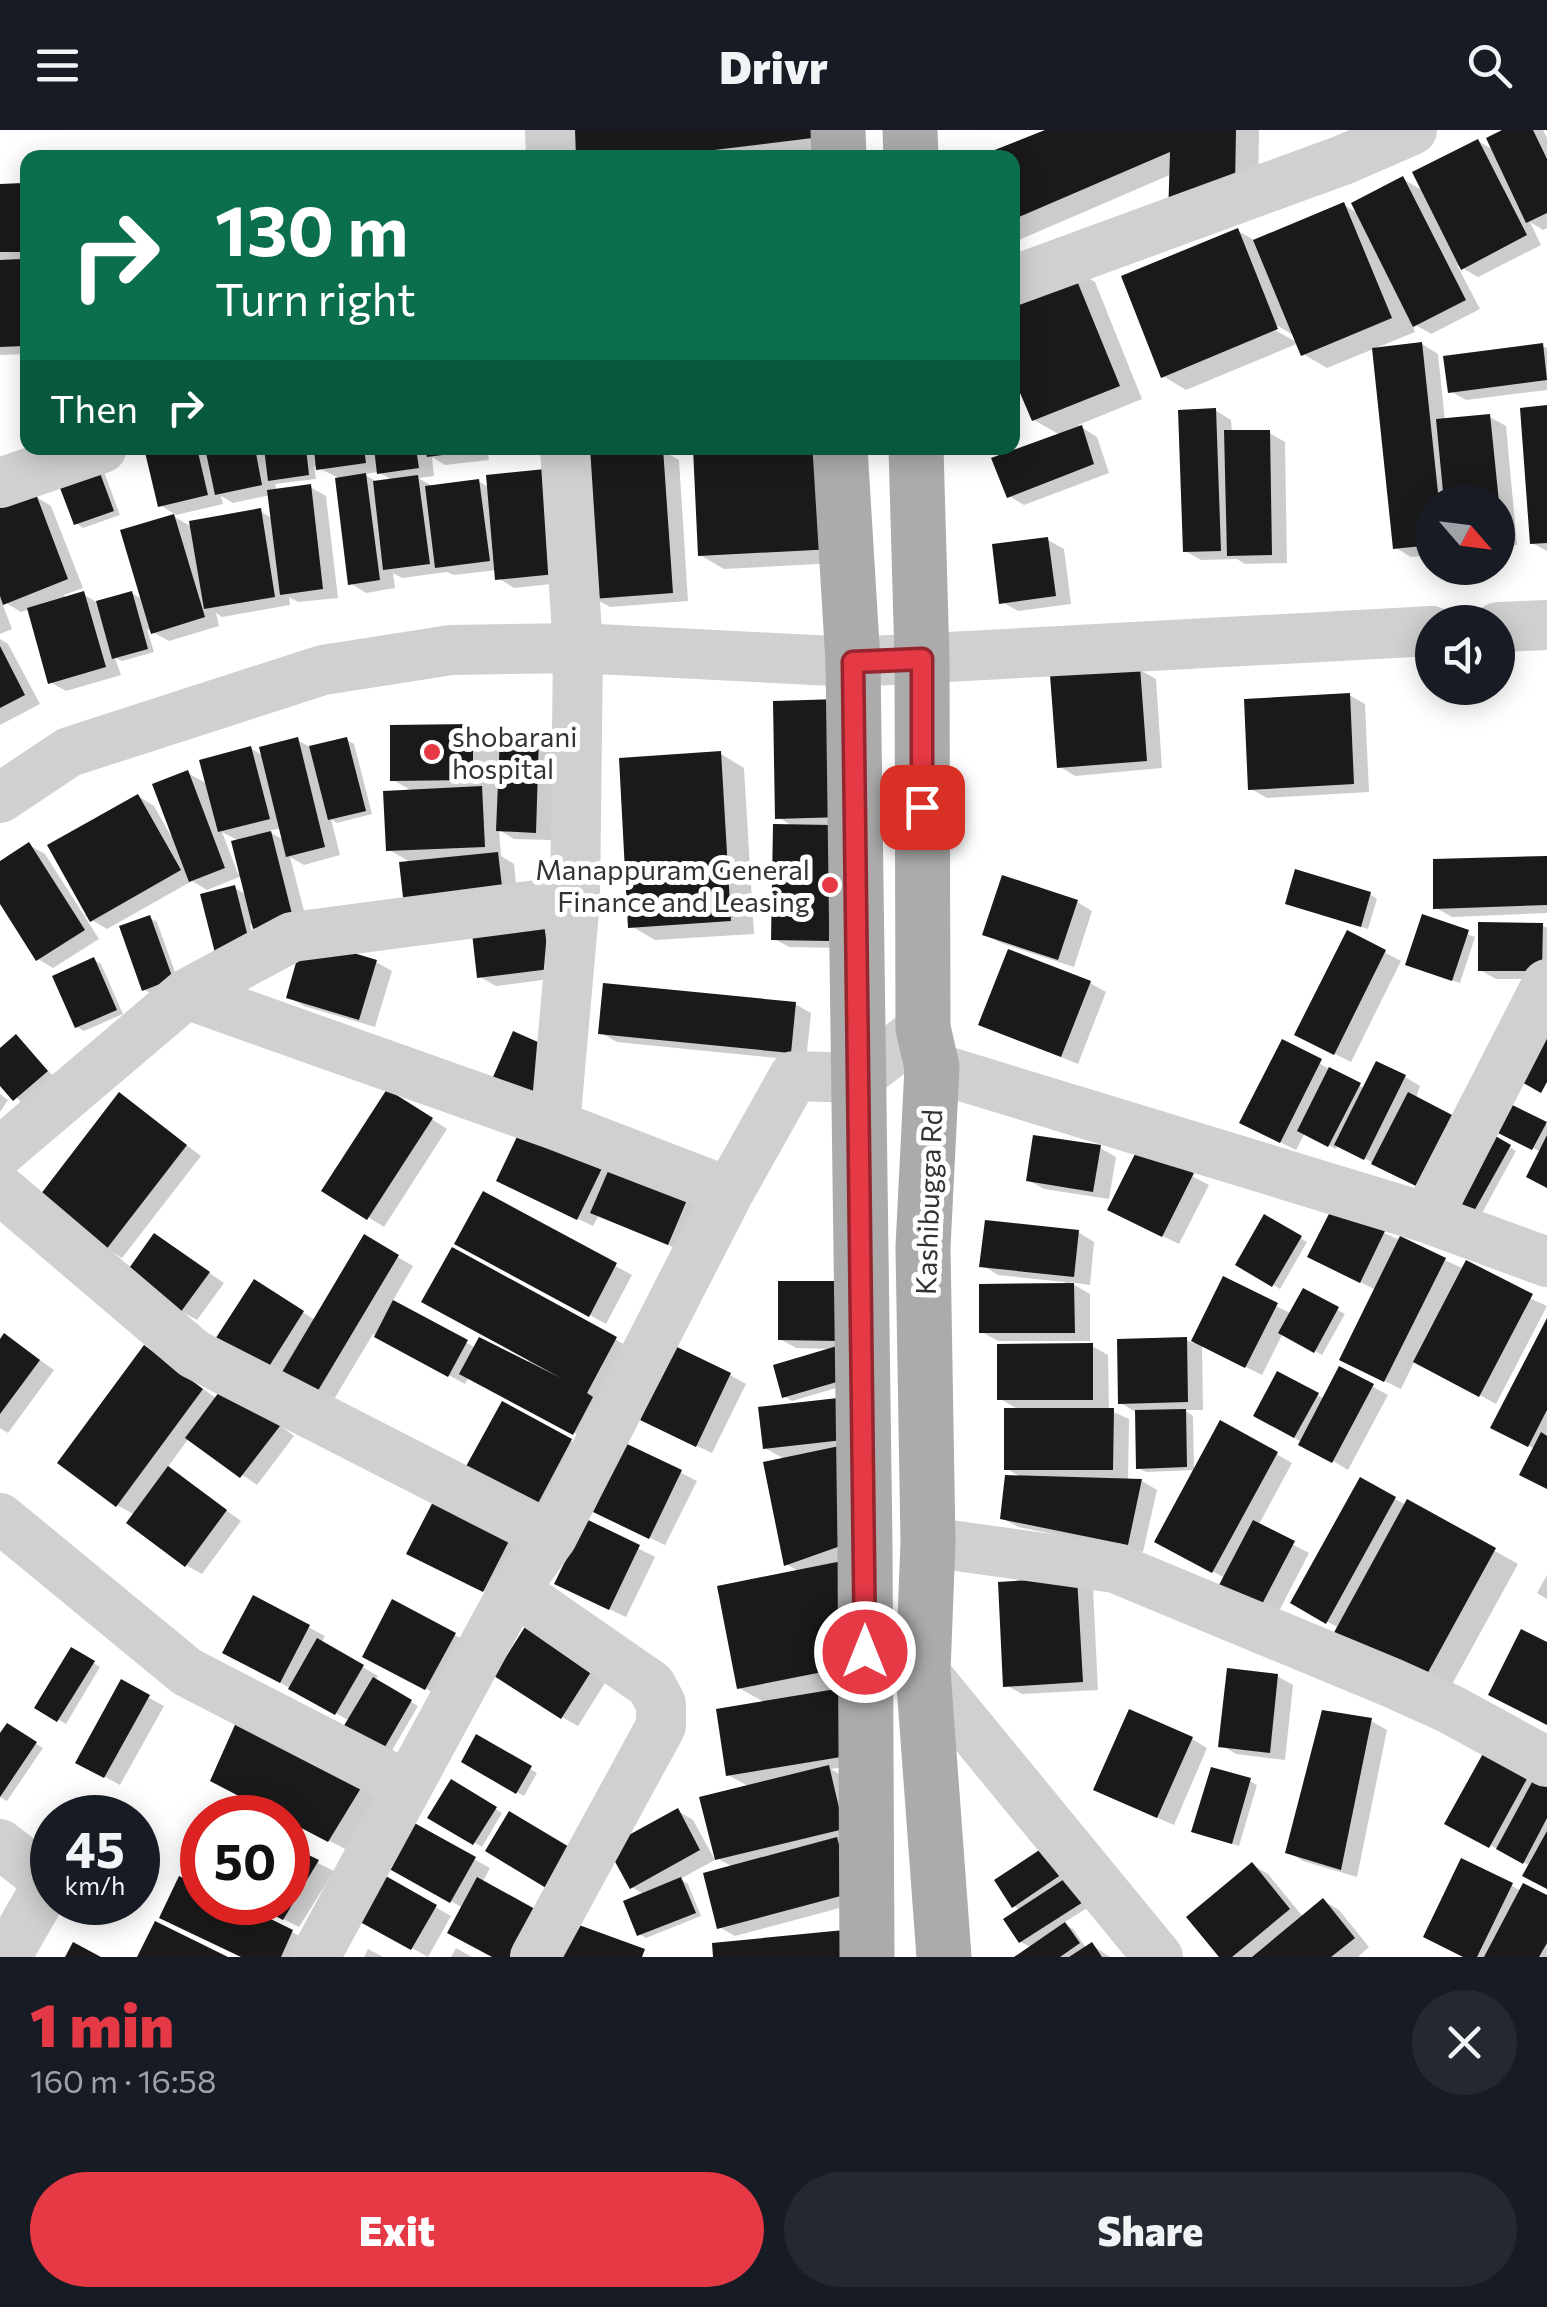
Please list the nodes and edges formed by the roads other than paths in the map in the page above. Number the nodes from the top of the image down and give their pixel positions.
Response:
1 (1412, 130) edge
2 (1020, 278) edge
3 (82, 455) edge
4 (565, 455) edge
5 (840, 455) edge
6 (916, 455) edge
7 (0, 483) edge
8 (1547, 625) edge
9 (1515, 627) edge
10 (1415, 632) edge
11 (578, 648) junction
12 (922, 659) junction
13 (853, 662) junction
14 (0, 798) edge
15 (576, 900) junction
16 (1547, 984) edge
17 (186, 994) junction
18 (928, 1048) junction
19 (858, 1078) junction
20 (555, 1124) junction
21 (0, 1152) edge
22 (0, 1189) edge
23 (729, 1192) junction
24 (1426, 1218) junction
25 (1547, 1262) edge
26 (0, 1518) edge
27 (552, 1538) junction
28 (928, 1542) junction
29 (514, 1590) junction
30 (923, 1671) junction
31 (1547, 1762) edge
32 (408, 1786) junction
33 (0, 1844) edge
34 (6, 1957) edge
35 (315, 1957) edge
36 (535, 1957) edge
37 (867, 1957) edge
38 (944, 1957) edge
39 (1158, 1957) edge

1 - 2 street
3 - 7 street
4 - 11 street
5 - 13 main road
6 - 12 main road, Kashibugga Rd
8 - 9 street
10 - 12 street
11 - 13 street
11 - 14 street
11 - 15 street
12 - 13 street
12 - 18 main road, Kashibugga Rd
13 - 19 main road
15 - 17 street
15 - 20 street
16 - 24 street
17 - 20 street
17 - 21 street
18 - 19 street
18 - 24 street
18 - 28 main road, Kashibugga Rd
19 - 23 street
19 - 37 main road
20 - 23 street
22 - 27 street
23 - 27 street
24 - 25 street
26 - 32 street
27 - 29 street
28 - 30 main road, Kashibugga Rd
28 - 31 street
29 - 32 street
29 - 36 street
30 - 38 main road, Kashibugga Rd
30 - 39 street
32 - 35 street
33 - 34 street

